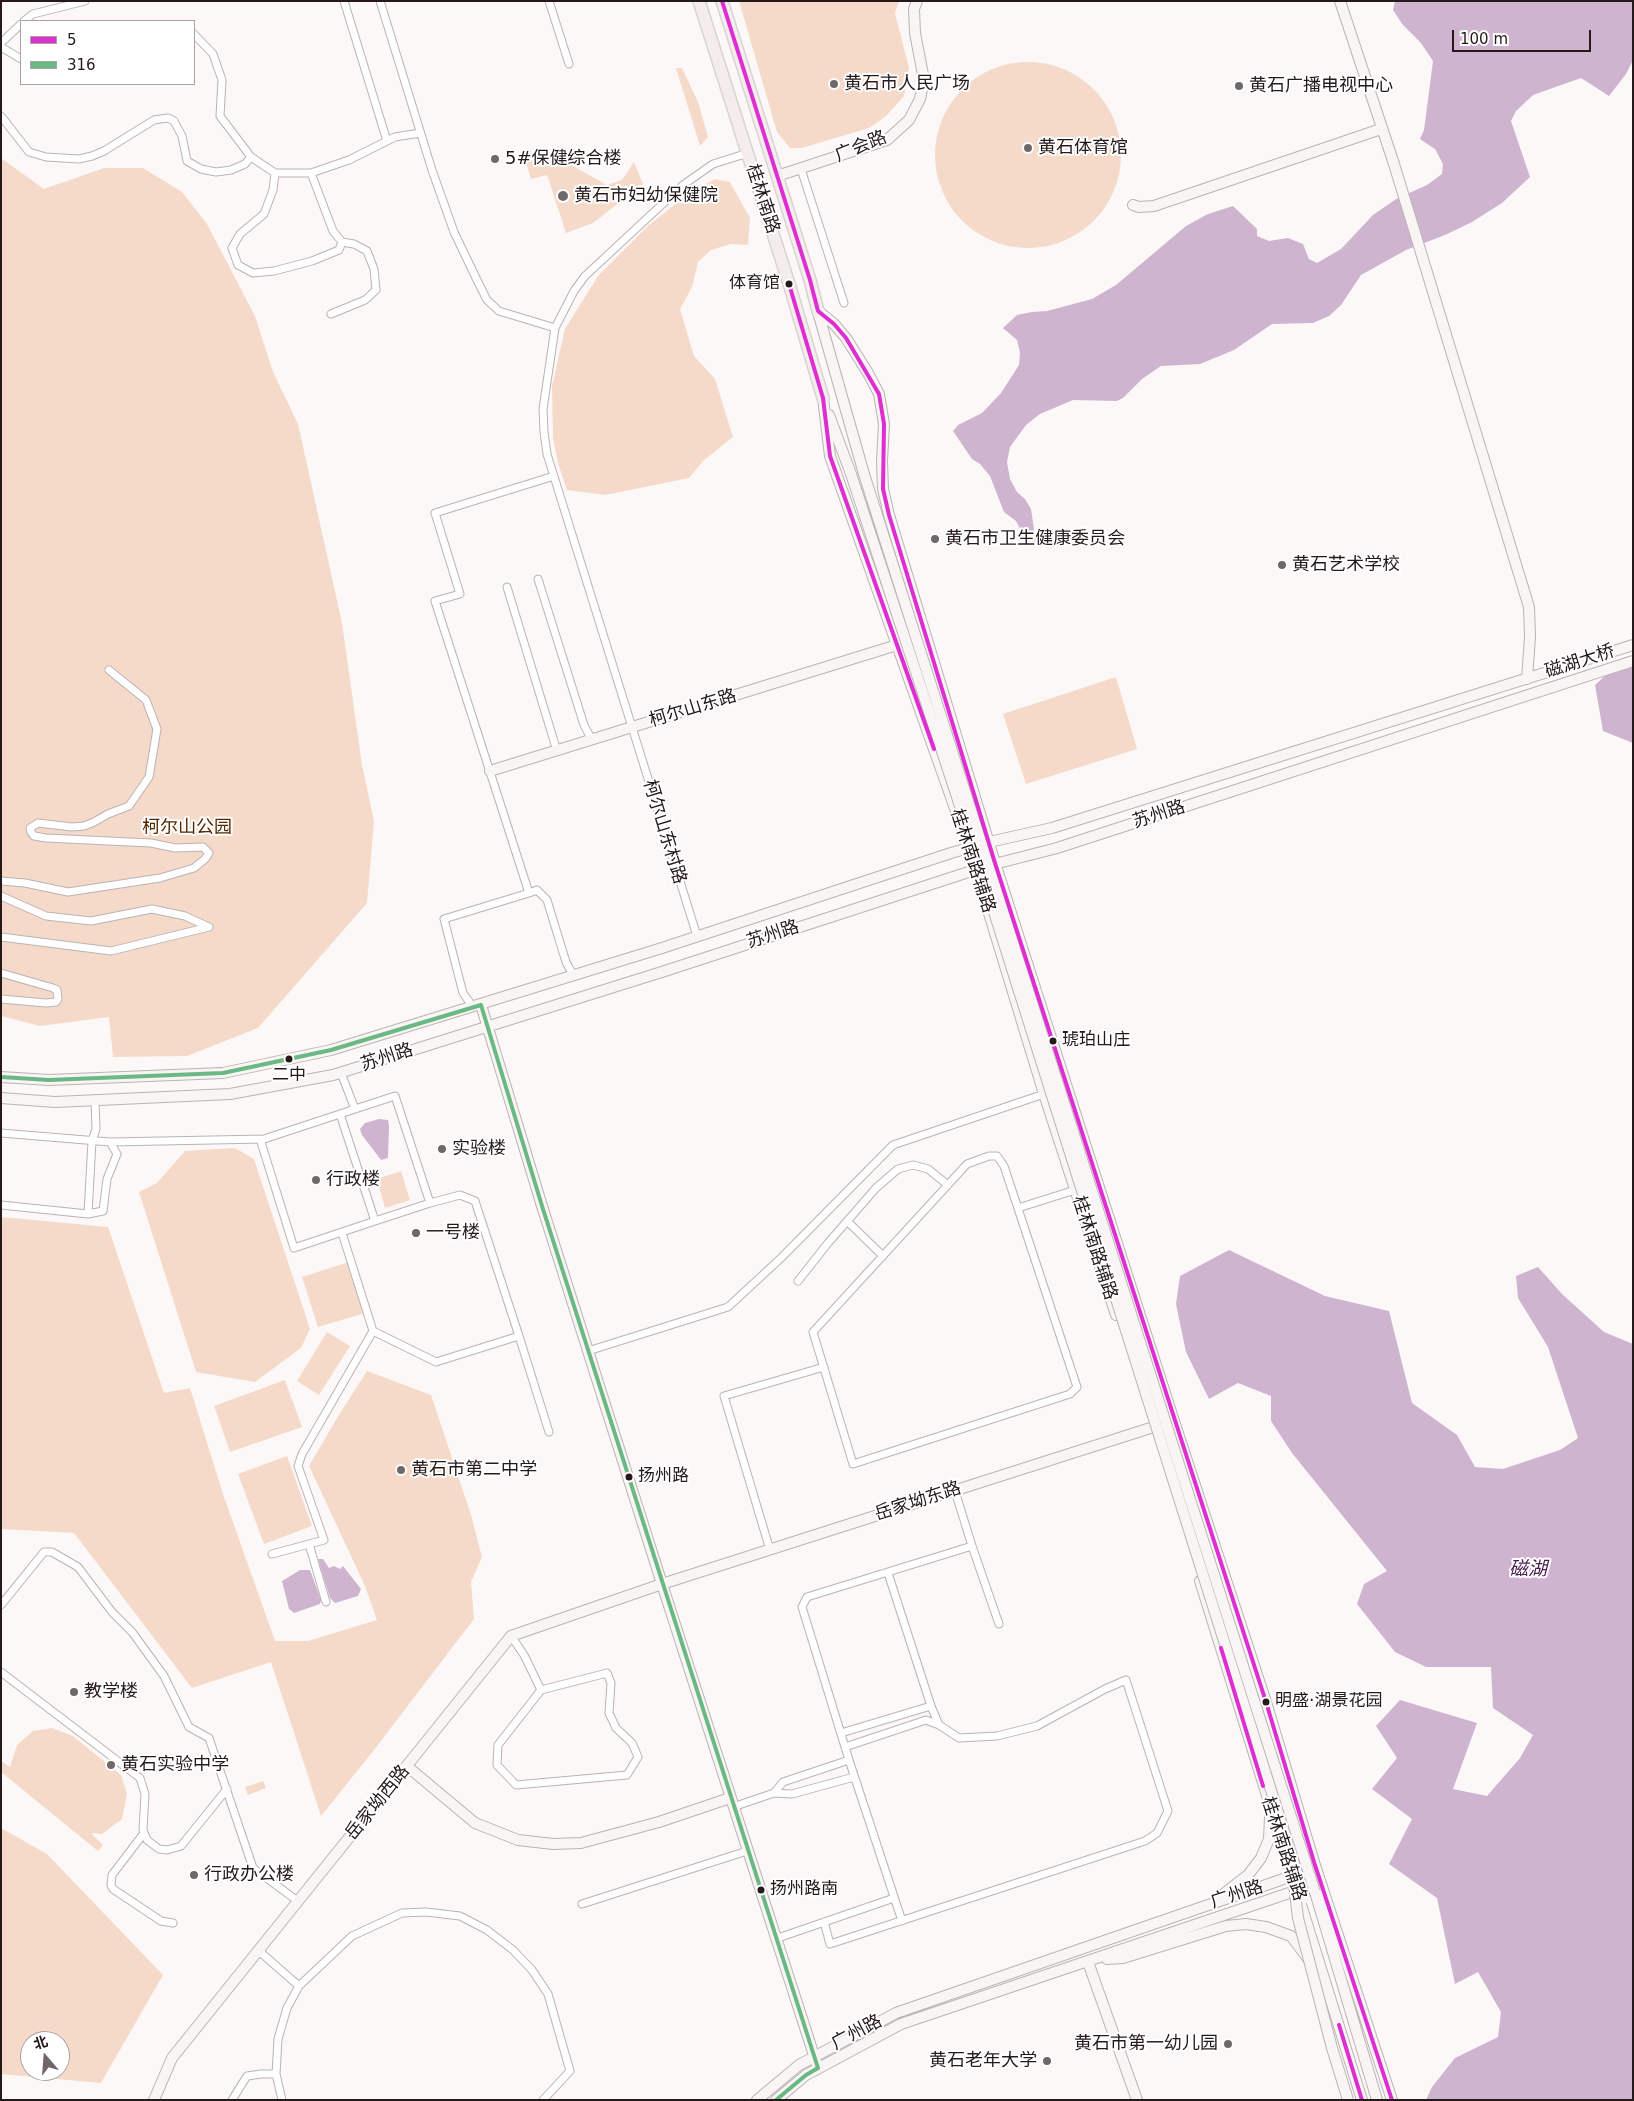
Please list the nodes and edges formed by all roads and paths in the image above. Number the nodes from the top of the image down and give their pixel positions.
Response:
1 (85, 1) edge
2 (344, 1) edge
3 (389, 1) edge
4 (549, 1) edge
5 (699, 1) edge
6 (722, 1) edge
7 (917, 1) edge
8 (1340, 1) edge
9 (380, 3) edge
10 (25, 20) edge
11 (20, 25) edge
12 (195, 35) edge
13 (1, 43) edge
14 (1, 47) edge
15 (20, 58) edge
16 (569, 64) dead end
17 (1, 116) edge
18 (1380, 129) junction
19 (420, 133) junction
20 (387, 141) junction
21 (748, 153) junction
22 (251, 158) junction
23 (801, 169) junction
24 (275, 173) junction
25 (311, 173) junction
26 (777, 176) junction
27 (1133, 205) dead end
28 (342, 242) junction
29 (844, 303) dead end
30 (818, 311) junction
31 (331, 314) dead end
32 (555, 328) junction
33 (823, 398) junction
34 (554, 476) junction
35 (538, 579) dead end
36 (507, 587) dead end
37 (897, 645) junction
38 (1633, 645) edge
39 (1633, 662) edge
40 (109, 670) dead end
41 (1527, 679) junction
42 (1531, 694) joint
43 (632, 728) junction
44 (592, 740) junction
45 (557, 751) junction
46 (490, 771) junction
47 (989, 842) junction
48 (969, 849) junction
49 (995, 864) junction
50 (976, 869) junction
51 (1, 881) edge
52 (529, 893) junction
53 (1, 896) edge
54 (697, 936) junction
55 (1, 938) edge
56 (1, 973) edge
57 (573, 976) junction
58 (1, 999) edge
59 (477, 1006) junction
60 (487, 1026) junction
61 (341, 1073) junction
62 (1, 1077) edge
63 (1044, 1094) junction
64 (1, 1098) edge
65 (95, 1100) junction
66 (355, 1109) junction
67 (340, 1114) junction
68 (1, 1133) edge
69 (260, 1139) junction
70 (92, 1141) junction
71 (110, 1142) junction
72 (948, 1185) junction
73 (1075, 1190) junction
74 (430, 1203) junction
75 (1, 1205) edge
76 (1018, 1208) junction
77 (88, 1214) junction
78 (375, 1221) junction
79 (847, 1221) junction
80 (342, 1232) junction
81 (883, 1256) junction
82 (798, 1281) dead end
83 (373, 1331) junction
84 (519, 1336) junction
85 (588, 1351) junction
86 (824, 1367) junction
87 (1174, 1421) junction
88 (1153, 1427) junction
89 (549, 1432) dead end
90 (955, 1491) junction
91 (309, 1544) junction
92 (972, 1546) junction
93 (770, 1550) junction
94 (272, 1554) dead end
95 (888, 1572) junction
96 (662, 1584) junction
97 (326, 1602) dead end
98 (1, 1605) edge
99 (998, 1624) dead end
100 (511, 1636) junction
101 (1, 1672) edge
102 (541, 1690) junction
103 (931, 1706) junction
104 (939, 1725) junction
105 (841, 1733) junction
106 (845, 1747) junction
107 (849, 1760) junction
108 (408, 1767) junction
109 (854, 1777) junction
110 (1264, 1789) junction
111 (227, 1790) junction
112 (774, 1793) junction
113 (732, 1802) junction
114 (144, 1833) junction
115 (747, 1850) junction
116 (1290, 1850) junction
117 (1292, 1876) junction
118 (1320, 1879) junction
119 (1297, 1892) junction
120 (894, 1898) junction
121 (298, 1902) junction
122 (582, 1904) dead end
123 (1182, 1913) junction
124 (902, 1921) junction
125 (824, 1922) junction
126 (173, 1923) dead end
127 (775, 1939) junction
128 (259, 1951) junction
129 (1092, 1960) junction
130 (299, 1986) junction
131 (1334, 2009) junction
132 (1353, 2021) junction
133 (814, 2056) junction
134 (818, 2068) junction
135 (276, 2074) junction
136 (154, 2100) edge
137 (232, 2100) edge
138 (282, 2100) edge
139 (543, 2100) edge
140 (757, 2100) edge
141 (776, 2100) edge
142 (1137, 2100) edge
143 (1348, 2100) edge
144 (1362, 2100) edge
145 (1368, 2100) edge
146 (1377, 2100) edge
147 (1386, 2100) edge
148 (1392, 2100) edge

1 - 10 street
2 - 20 street
3 - 9 street
4 - 16 street
5 - 21 main road, 桂林南路
6 - 26 main road, 桂林南路
7 - 23 main road, 广会路
8 - 18 main road
9 - 19 street
11 - 13 street
12 - 22 street
14 - 15 street
17 - 22 street
18 - 27 main road
18 - 41 main road
19 - 20 street
19 - 32 street
20 - 25 street
21 - 32 street, 柯尔山东村路
21 - 33 main road, 桂林南路
22 - 24 street
23 - 26 main road, 广会路
23 - 29 street
24 - 25 street
24 - 28 street
25 - 28 street
26 - 30 main road, 桂林南路
28 - 31 street
30 - 47 main road, 桂林南路辅路
30 - 132 main road, bridge
32 - 34 street, 柯尔山东村路
33 - 37 main road, 桂林南路辅路
33 - 116 main road, bridge
34 - 43 street, 柯尔山东村路
34 - 46 street
35 - 44 street
36 - 45 street
37 - 43 main road, 柯尔山东路
37 - 48 main road, 桂林南路辅路
38 - 41 main road, 磁湖大桥
39 - 42 main road, 磁湖大桥
40 - 51 street
41 - 47 main road, 苏州路
42 - 49 main road, 苏州路
43 - 44 main road, 柯尔山东路
43 - 54 street, 柯尔山东村路
44 - 45 main road, 柯尔山东路
45 - 46 main road, 柯尔山东路
46 - 52 street
47 - 48 main road, 苏州路
47 - 49 main road, 桂林南路辅路
48 - 50 main road, 桂林南路辅路
48 - 54 main road, 苏州路
49 - 50 main road, 苏州路
49 - 87 main road, 桂林南路辅路
50 - 60 main road, 苏州路
50 - 63 main road, 桂林南路辅路
52 - 57 street
52 - 59 street
53 - 55 street
54 - 57 main road, 苏州路
56 - 58 street
57 - 59 main road, 苏州路
59 - 60 main road
59 - 62 main road, 苏州路
60 - 61 main road, 苏州路
60 - 85 main road
61 - 65 main road, 苏州路
61 - 66 street
63 - 73 main road, 桂林南路辅路
63 - 85 street
64 - 65 main road, 苏州路
65 - 70 street
66 - 67 street
66 - 74 street
67 - 69 street
67 - 78 street
68 - 70 street
69 - 71 street
69 - 80 street
70 - 71 street
70 - 77 street
71 - 77 street
72 - 76 street
72 - 79 street
72 - 81 street
73 - 76 street
73 - 88 main road, 桂林南路辅路
74 - 78 street
74 - 84 street
75 - 77 street
76 - 86 street
78 - 80 street
79 - 81 street
79 - 82 street
80 - 83 street
81 - 86 street
83 - 84 street
83 - 91 street
84 - 89 street
85 - 96 main road
86 - 93 street
87 - 88 main road, 岳家坳东路
87 - 118 main road, 桂林南路辅路
88 - 90 main road, 岳家坳东路
88 - 110 main road, 桂林南路辅路
90 - 92 street
90 - 93 main road, 岳家坳东路
91 - 94 street
91 - 97 street
92 - 95 street
92 - 99 street
93 - 96 main road, 岳家坳东路
95 - 103 street
95 - 105 street
96 - 100 main road
96 - 113 main road
98 - 111 street
100 - 102 street
100 - 108 main road, 岳家坳西路
101 - 114 street
102 - 102 street
103 - 104 street
103 - 105 street
104 - 106 street
104 - 124 street
105 - 106 street
106 - 107 street
107 - 109 street
107 - 112 street
108 - 113 main road
108 - 121 main road, 岳家坳西路
109 - 112 street
109 - 120 street
110 - 117 main road, 桂林南路辅路
110 - 123 main road
111 - 114 street
111 - 121 street
112 - 113 street
113 - 115 main road
114 - 126 street
115 - 122 street
115 - 127 main road
116 - 143 main road, bridge
116 - 145 main road, bridge
117 - 118 main road, 广州路
117 - 119 main road, 桂林南路辅路
117 - 123 main road, 广州路
118 - 119 main road, 广州路
118 - 148 main road, 桂林南路辅路
119 - 129 main road, 广州路
119 - 131 main road, 桂林南路辅路
120 - 124 street
120 - 125 street
121 - 128 main road, 岳家坳西路
123 - 133 main road, 广州路
124 - 125 street
125 - 127 street
127 - 133 main road
128 - 130 street
128 - 136 main road, 岳家坳西路
129 - 131 main road
129 - 134 main road, 广州路
129 - 142 main road
130 - 135 street
130 - 139 street
131 - 144 main road, 桂林南路辅路
132 - 146 main road
132 - 147 main road
133 - 134 main road
133 - 140 main road, 广州路
134 - 141 main road, 广州路
135 - 137 street
135 - 138 street

